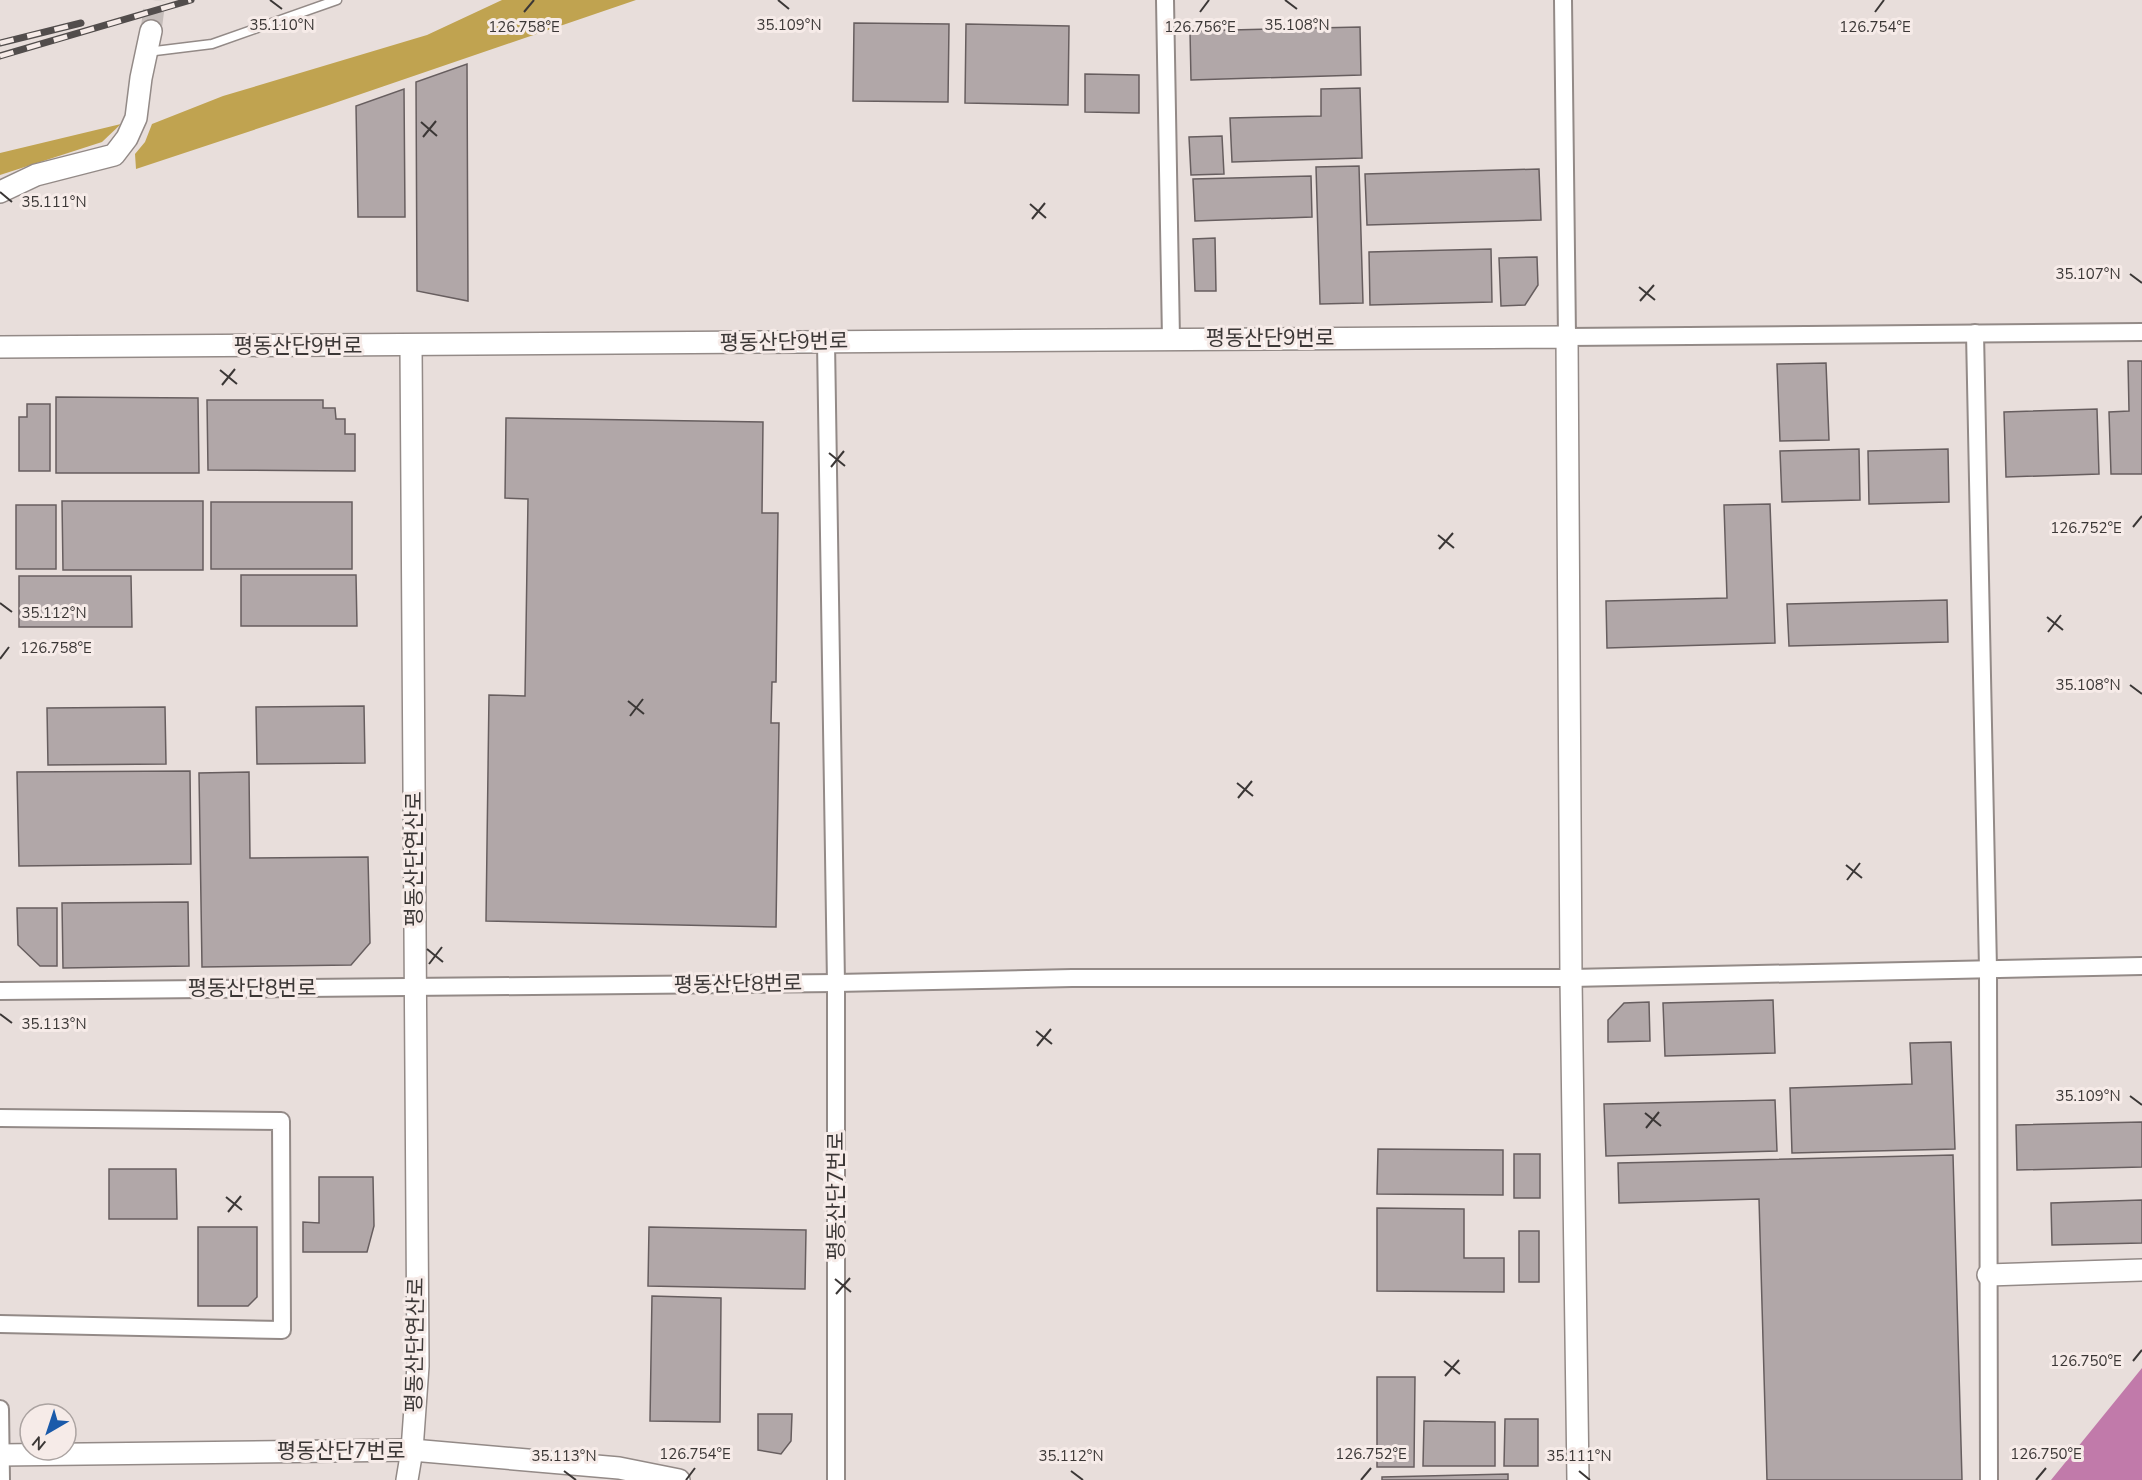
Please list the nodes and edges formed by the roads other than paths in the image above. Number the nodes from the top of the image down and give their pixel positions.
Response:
1 (337, 0) edge
2 (1165, 0) edge
3 (1563, 0) edge
4 (151, 31) tunnel mouth
5 (146, 52) junction
6 (0, 192) edge
7 (1975, 333) junction
8 (2142, 333) edge
9 (1567, 337) junction
10 (1172, 339) junction
11 (826, 342) junction
12 (411, 345) junction
13 (0, 347) edge
14 (2142, 966) edge
15 (1988, 969) junction
16 (1571, 978) junction
17 (836, 983) junction
18 (414, 987) junction
19 (0, 990) edge
20 (0, 1118) edge
21 (2142, 1270) edge
22 (1988, 1275) junction
23 (0, 1324) edge
24 (0, 1408) edge
25 (412, 1450) junction
26 (1, 1455) edge
27 (1, 1480) edge
28 (407, 1480) edge
29 (679, 1480) edge
30 (836, 1480) edge
31 (1578, 1480) edge
32 (1989, 1480) edge

1 - 5 lane
2 - 10 street
3 - 9 street
4 - 5 street
5 - 6 street
7 - 8 street
7 - 9 street
7 - 15 street
9 - 10 street, 평동산단9번로
9 - 16 street
10 - 11 street, 평동산단9번로
11 - 12 street, 평동산단9번로
11 - 17 street
12 - 13 street, 평동산단9번로
12 - 18 street, 평동산단연산로
14 - 15 street, 평동산단8번로
15 - 16 street, 평동산단8번로
15 - 22 street
16 - 17 street, 평동산단8번로
16 - 31 street
17 - 18 street, 평동산단8번로
17 - 30 street, 평동산단7번로
18 - 19 street, 평동산단8번로
18 - 25 street, 평동산단연산로
20 - 23 street
21 - 22 street
22 - 32 street
24 - 26 street
25 - 26 street, 평동산단7번로
25 - 28 street, 평동산단연산로
25 - 29 street, 평동산단7번로
26 - 27 street

